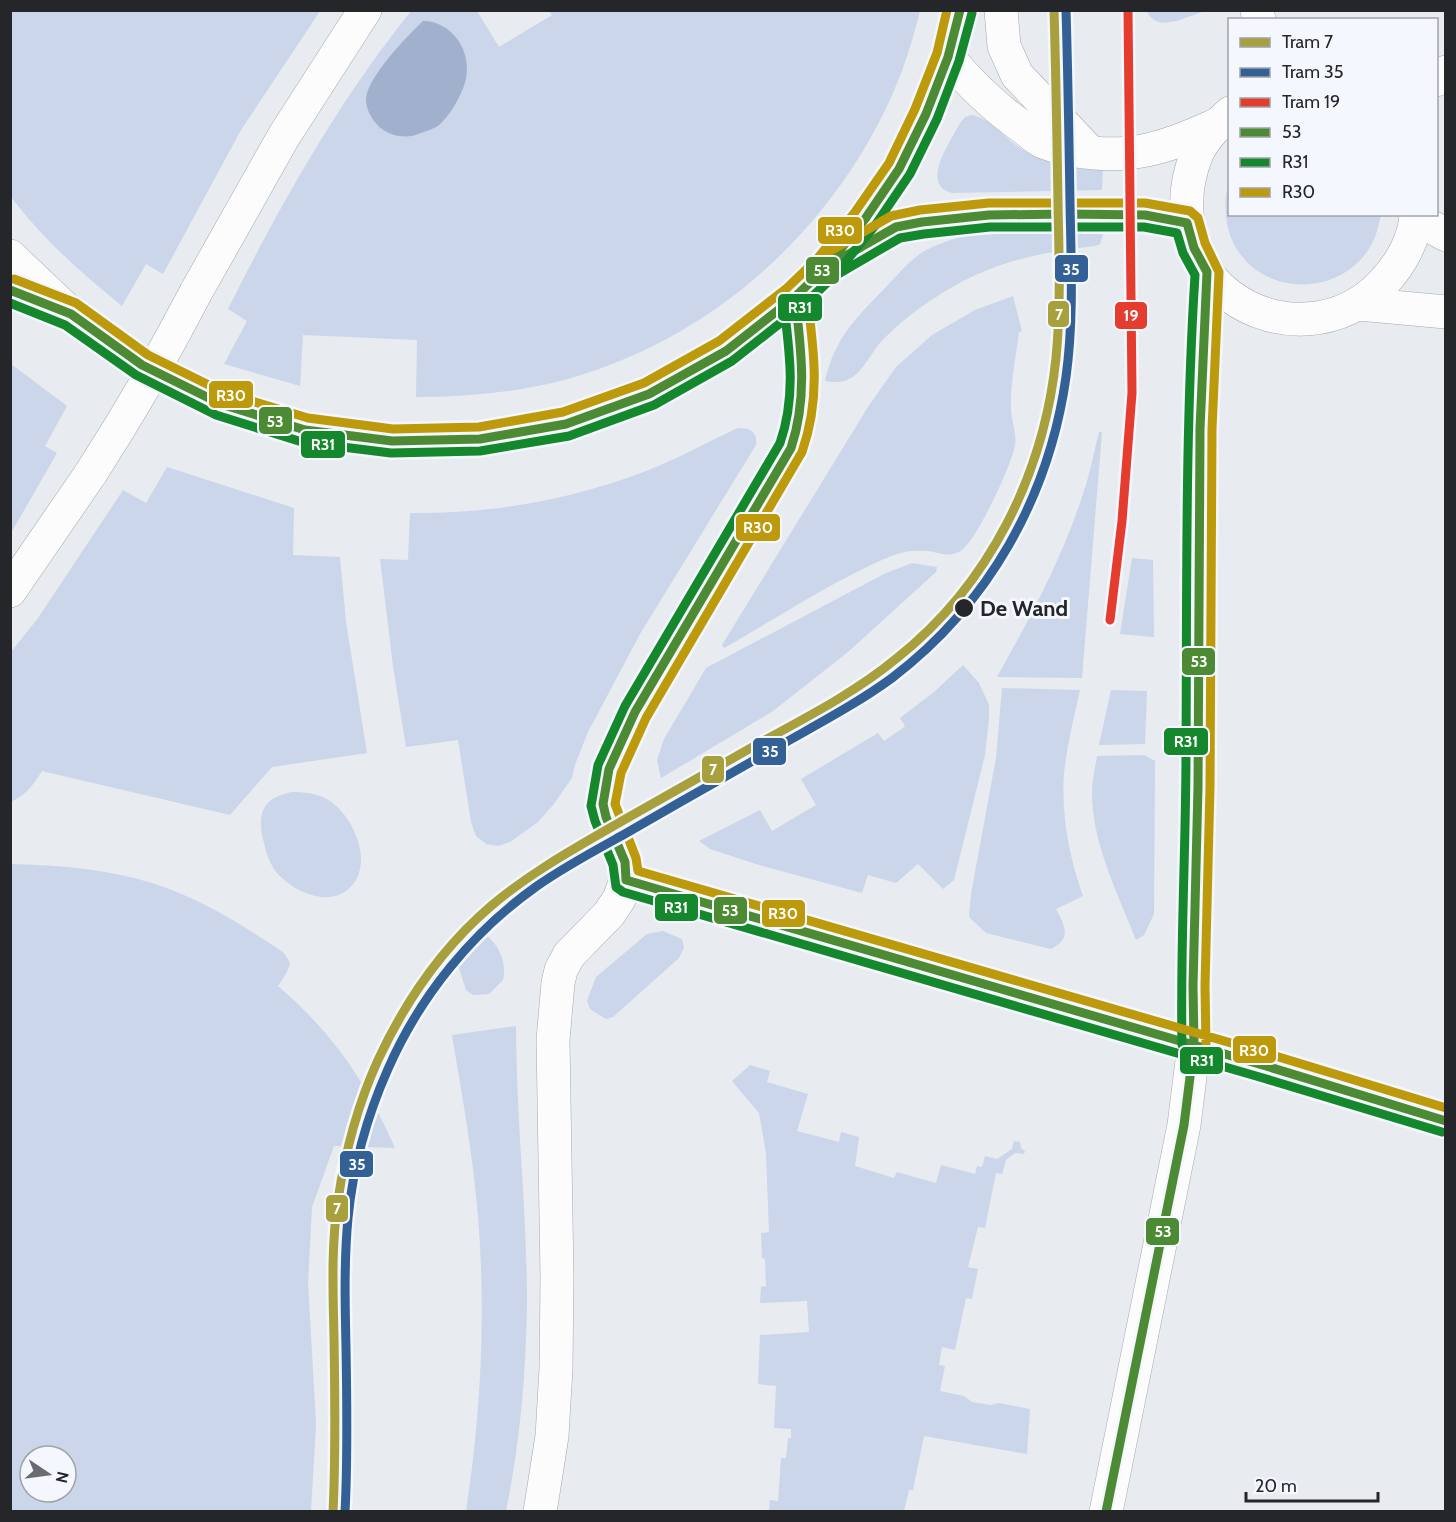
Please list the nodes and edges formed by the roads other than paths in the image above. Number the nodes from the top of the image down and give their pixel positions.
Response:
1 (365, 10) edge
2 (379, 10) edge
3 (960, 10) edge
4 (1001, 10) edge
5 (342, 45) junction
6 (948, 57) junction
7 (1223, 119) edge
8 (1089, 152) junction
9 (1416, 216) edge
10 (1187, 223) junction
11 (1446, 235) edge
12 (10, 256) edge
13 (826, 267) junction
14 (1207, 272) junction
15 (10, 290) edge
16 (795, 297) junction
17 (1359, 304) junction
18 (1446, 312) edge
19 (71, 314) junction
20 (10, 591) edge
21 (626, 880) junction
22 (1194, 1046) junction
23 (1446, 1121) edge
24 (540, 1512) edge
25 (1106, 1512) edge

1 - 5 main road
2 - 5 main road
3 - 6 main road
4 - 8 main road
5 - 20 main road, bridge
6 - 8 main road
6 - 13 main road
7 - 8 main road
7 - 10 main road
9 - 11 main road
9 - 17 main road
10 - 13 main road
10 - 14 main road
12 - 19 main road
13 - 16 main road
14 - 17 main road
14 - 22 main road
15 - 19 main road
16 - 19 main road
16 - 21 main road
17 - 18 main road
21 - 22 main road
21 - 24 main road
22 - 23 main road
22 - 25 main road

